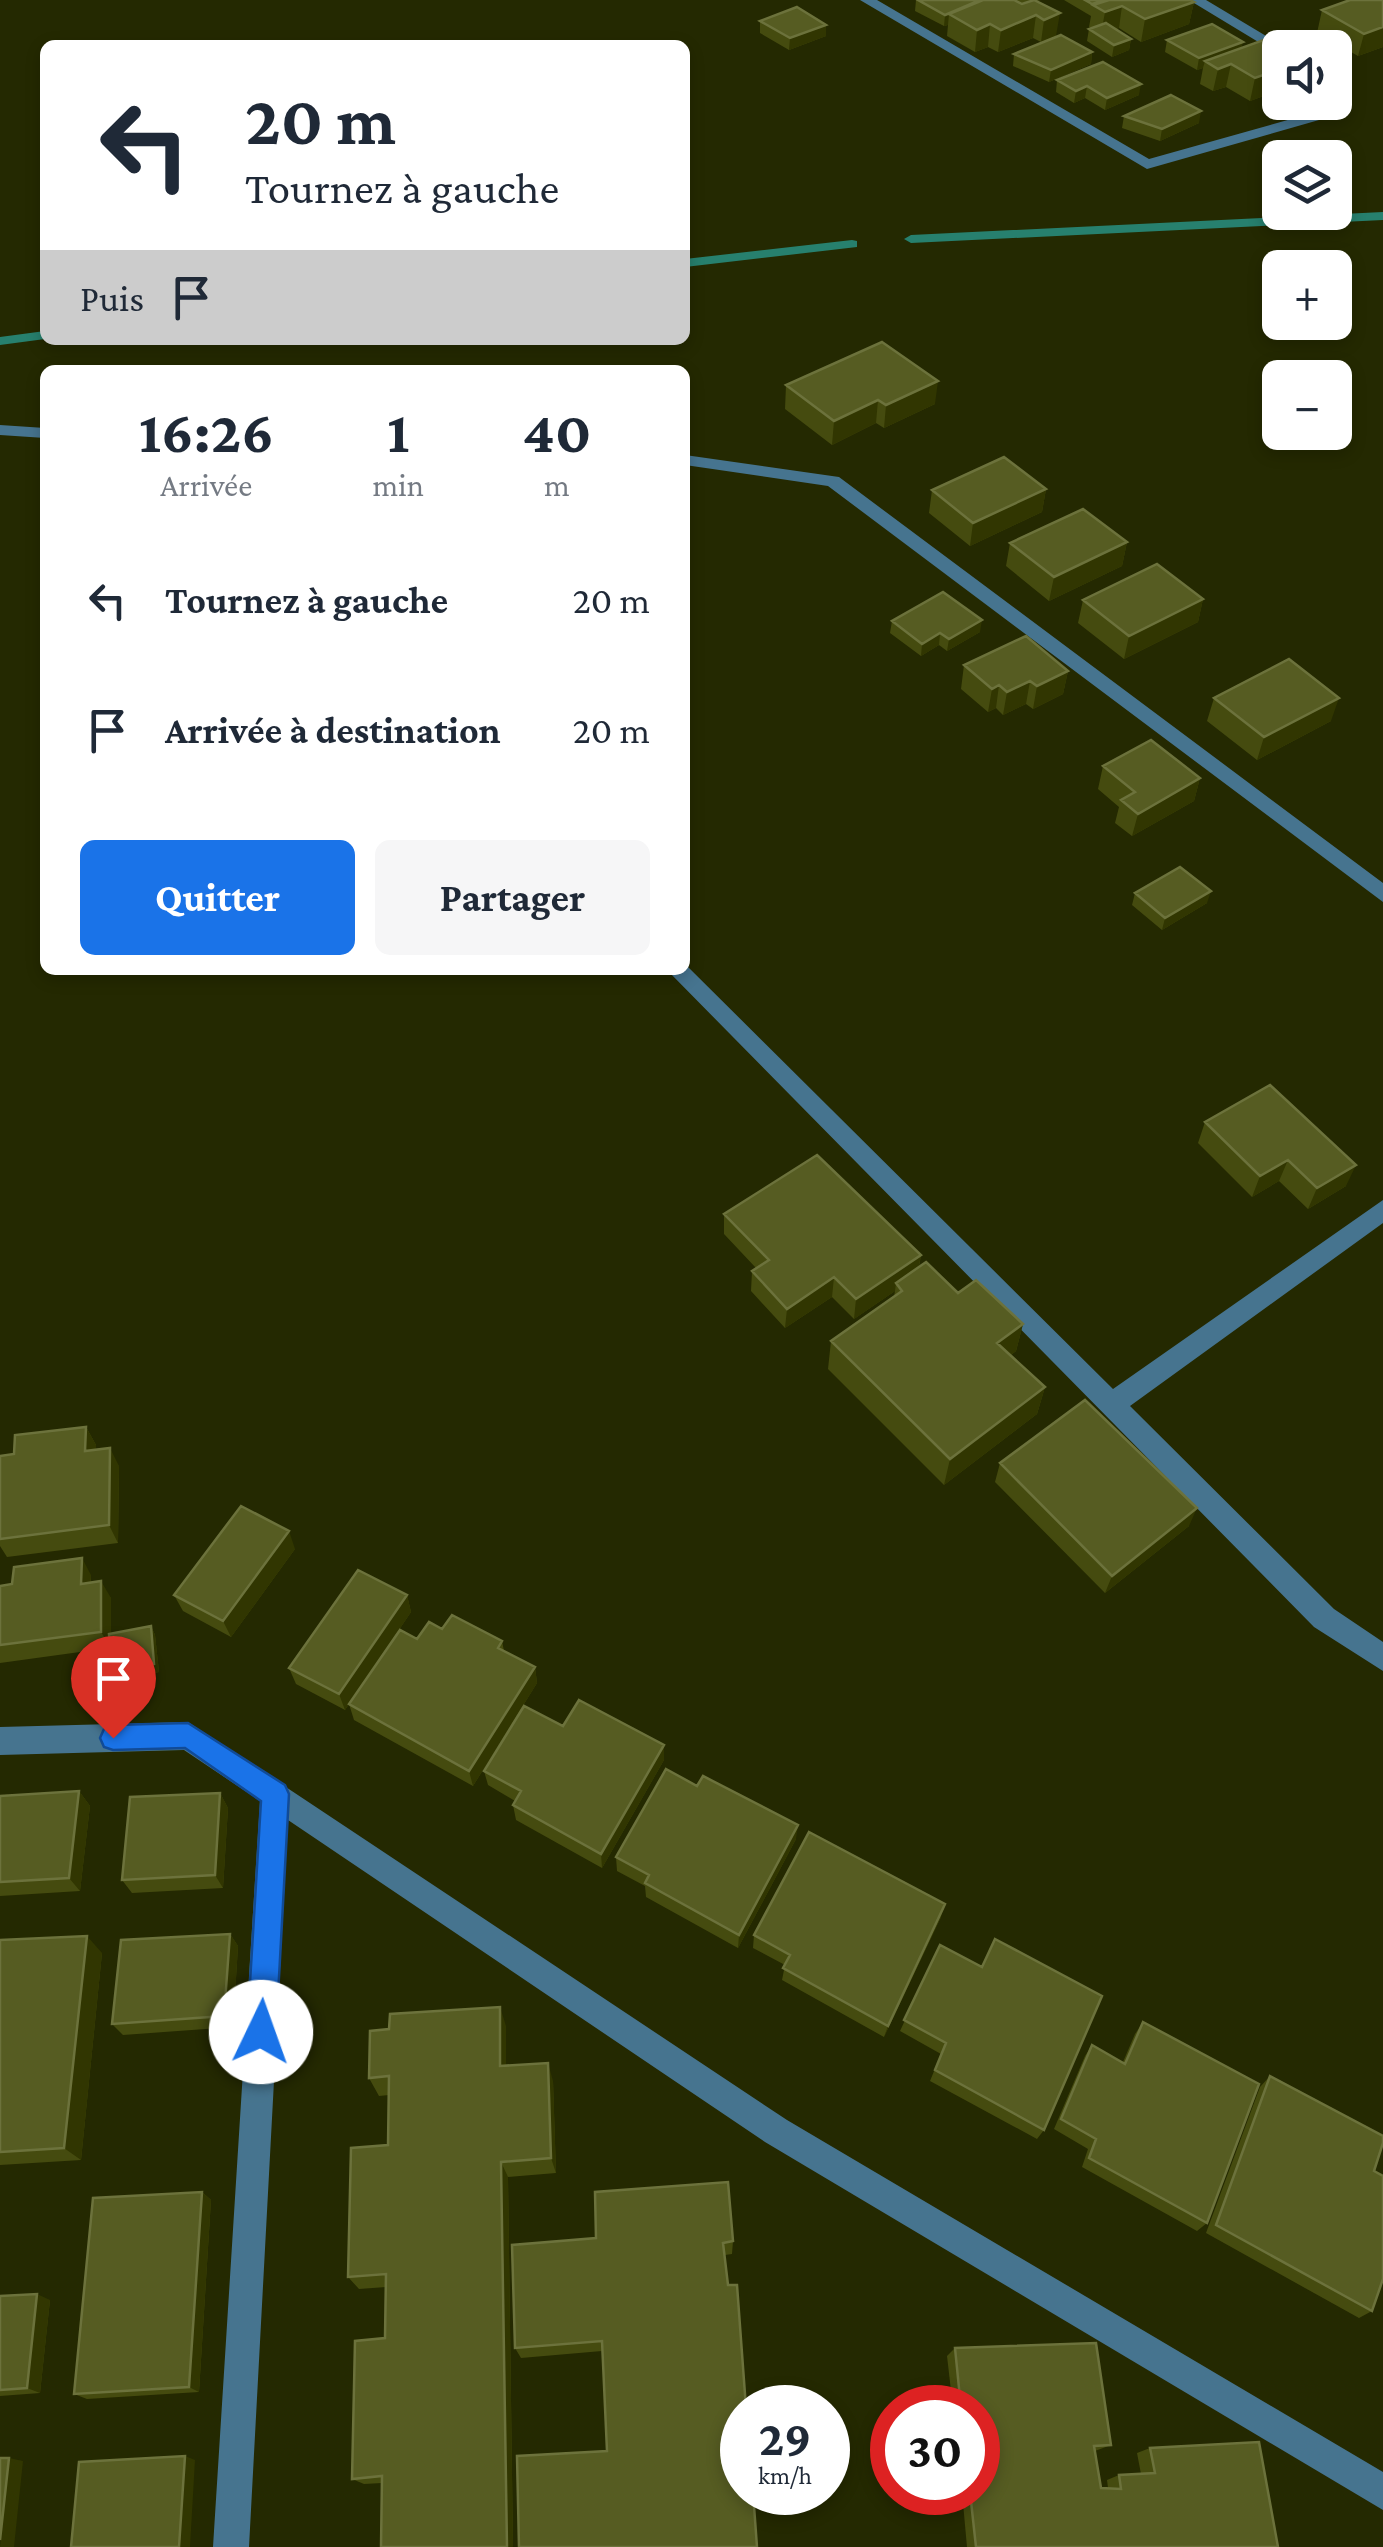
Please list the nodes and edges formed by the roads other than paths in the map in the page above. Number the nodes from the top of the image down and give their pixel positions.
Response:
1 (867, 0) edge
2 (1196, 0) edge
3 (1262, 38) edge
4 (1304, 120) edge
5 (0, 430) edge
6 (40, 433) edge
7 (690, 461) edge
8 (1383, 894) edge
9 (683, 975) edge
10 (1383, 1210) edge
11 (1111, 1405) junction
12 (1383, 1658) edge
13 (0, 1741) edge
14 (275, 1794) junction
15 (1383, 2492) edge
16 (231, 2547) edge

1 - 4 street
2 - 3 street
5 - 6 street
7 - 8 street
9 - 11 street
10 - 11 street
11 - 12 street
13 - 14 street
14 - 15 street
14 - 16 street

